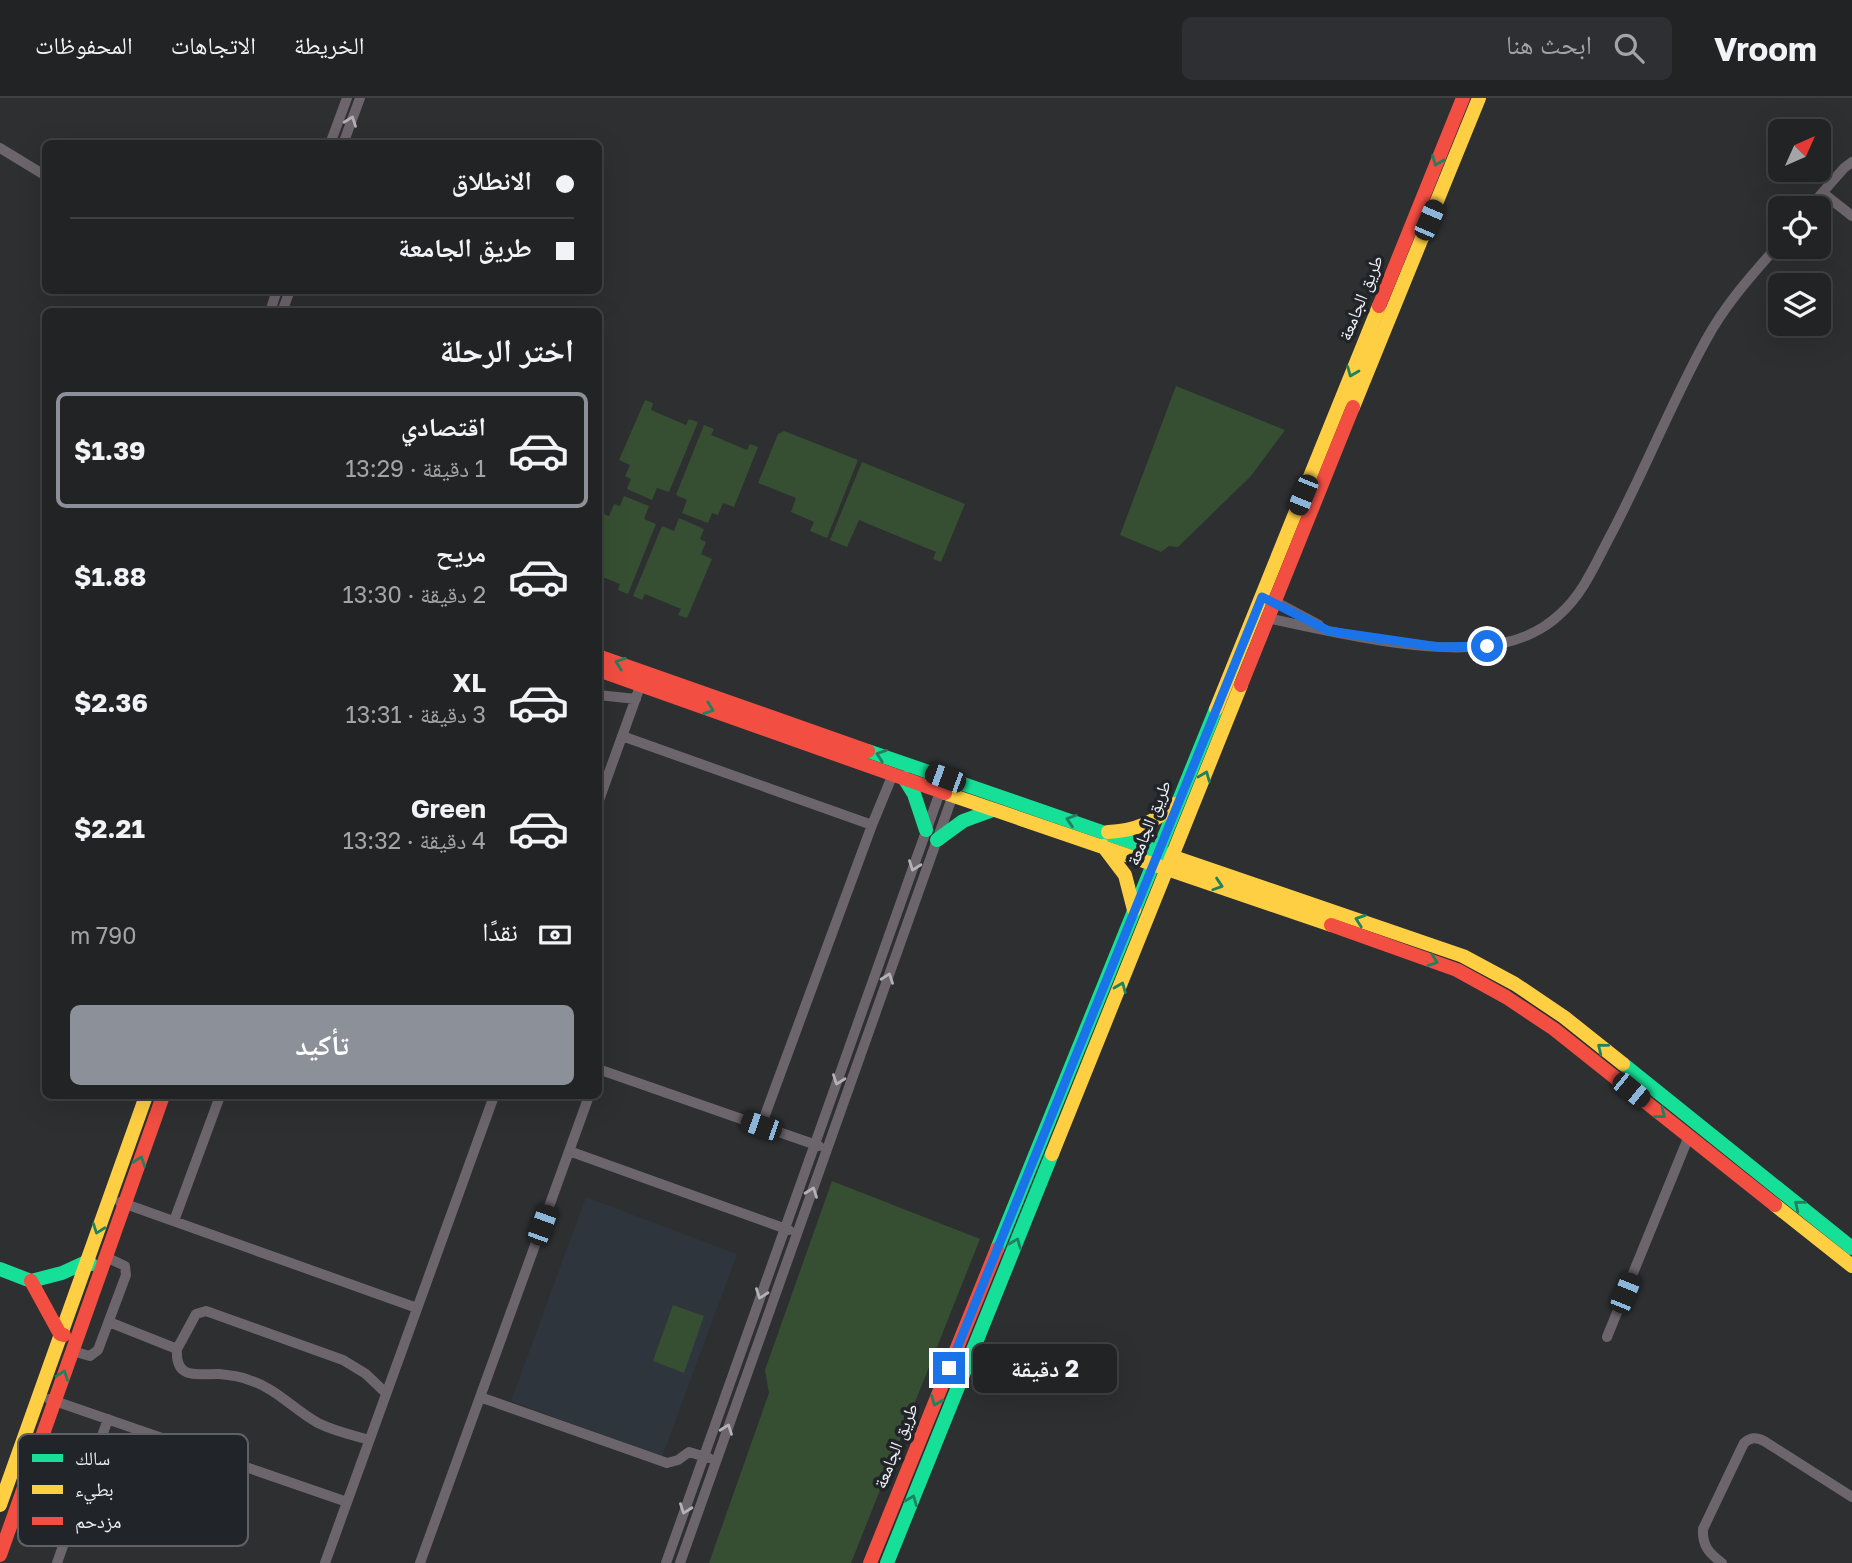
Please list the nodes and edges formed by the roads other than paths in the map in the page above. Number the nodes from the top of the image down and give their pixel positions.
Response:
1 (347, 98) edge
2 (360, 98) edge
3 (1463, 98) edge
4 (1479, 98) edge
5 (331, 140) edge
6 (344, 140) edge
7 (0, 148) edge
8 (1852, 162) edge
9 (42, 174) edge
10 (1823, 193) junction
11 (1820, 196) edge
12 (1852, 216) edge
13 (1422, 218) junction
14 (1768, 257) edge
15 (1268, 599) junction
16 (1261, 615) junction
17 (1329, 631) junction
18 (602, 658) edge
19 (602, 671) edge
20 (643, 679) junction
21 (602, 695) edge
22 (636, 699) junction
23 (622, 736) junction
24 (899, 776) junction
25 (949, 787) junction
26 (602, 792) edge
27 (1180, 799) junction
28 (995, 810) junction
29 (872, 825) junction
30 (932, 835) junction
31 (1105, 839) junction
32 (1156, 857) junction
33 (1171, 862) junction
34 (1134, 911) junction
35 (1096, 1006) junction
36 (1111, 1012) junction
37 (602, 1070) edge
38 (145, 1099) edge
39 (162, 1099) edge
40 (219, 1099) edge
41 (493, 1099) edge
42 (588, 1099) edge
43 (761, 1126) junction
44 (1689, 1136) junction
45 (815, 1144) junction
46 (827, 1149) junction
47 (569, 1151) junction
48 (109, 1198) junction
49 (125, 1203) junction
50 (174, 1221) junction
51 (785, 1229) junction
52 (797, 1233) junction
53 (1852, 1248) edge
54 (86, 1262) junction
55 (104, 1262) junction
56 (1852, 1266) edge
57 (0, 1269) edge
58 (988, 1270) junction
59 (1003, 1276) junction
60 (31, 1281) junction
61 (417, 1308) junction
62 (108, 1322) junction
63 (60, 1334) junction
64 (1606, 1338) dead end
65 (74, 1345) junction
66 (177, 1349) junction
67 (386, 1393) junction
68 (38, 1395) junction
69 (480, 1397) junction
70 (54, 1401) junction
71 (108, 1419) junction
72 (25, 1434) edge
73 (42, 1434) edge
74 (103, 1434) edge
75 (151, 1434) edge
76 (369, 1440) junction
77 (18, 1453) edge
78 (704, 1456) junction
79 (716, 1461) junction
80 (248, 1468) edge
81 (1852, 1497) edge
82 (346, 1502) junction
83 (18, 1504) edge
84 (0, 1505) edge
85 (63, 1546) edge
86 (0, 1555) edge
87 (890, 1559) edge
88 (57, 1563) edge
89 (325, 1563) edge
90 (420, 1563) edge
91 (666, 1563) edge
92 (680, 1563) edge
93 (870, 1563) edge
94 (1722, 1563) edge

1 - 5 street
6 -> 2 street
3 -> 13 main road, طريق الجامعة
4 - 13 main road, طريق الجامعة
7 - 9 street
8 - 10 street
10 - 11 street
10 - 12 street
13 - 15 main road, طريق الجامعة
14 - 17 street
15 - 16 main road, طريق الجامعة
15 - 17 street
16 - 17 street
16 - 27 main road, طريق الجامعة
33 -> 16 main road, طريق الجامعة
20 -> 18 main road
19 - 20 main road
20 - 22 street
20 -> 24 main road
25 -> 20 main road
21 - 22 street
22 - 23 street
23 - 26 street
23 - 29 street
24 - 25 main road
24 - 29 street
24 - 30 main road
25 - 28 main road
25 - 30 street
31 -> 25 main road
27 - 31 main road
27 - 32 main road, طريق الجامعة
28 - 30 main road
28 - 31 main road
29 - 43 street
30 -> 45 street
46 -> 30 street
31 - 32 main road
31 - 34 main road
32 - 33 main road
32 - 34 main road, طريق الجامعة
36 -> 33 main road, طريق الجامعة
33 -> 44 main road
53 -> 33 main road
34 - 35 main road, طريق الجامعة
35 - 36 main road
35 - 58 main road, طريق الجامعة
59 -> 36 main road, طريق الجامعة
37 - 43 street
38 - 48 main road
49 -> 39 main road
40 - 50 street
41 - 61 street
42 - 47 street
43 - 45 street
44 - 56 main road
44 - 64 street
45 - 46 street
45 - 51 street
52 -> 46 street
47 - 51 street
47 - 69 street
48 - 49 street
48 -> 54 main road
49 - 50 street
49 - 55 main road
50 - 61 street
51 - 52 street
51 -> 78 street
79 -> 52 street
54 - 55 main road
54 - 60 main road
54 - 63 main road
55 - 62 street
55 - 65 main road
57 - 60 main road
58 - 59 main road
58 -> 93 main road, طريق الجامعة
87 -> 59 main road, طريق الجامعة
60 - 63 main road
61 - 67 street
62 - 65 street
62 - 66 street
63 - 65 main road
63 - 68 main road
70 -> 65 main road
66 - 67 street
66 - 76 street
67 - 76 street
68 - 70 street
68 - 72 main road
69 - 78 street
69 - 90 street
70 - 71 street
70 - 73 main road
71 - 74 street
71 - 75 street
76 - 82 street
77 - 84 main road
78 - 79 street
78 -> 91 street
79 - 92 street
80 - 82 street
81 - 94 street
82 - 89 street
83 - 86 main road
85 - 88 street

